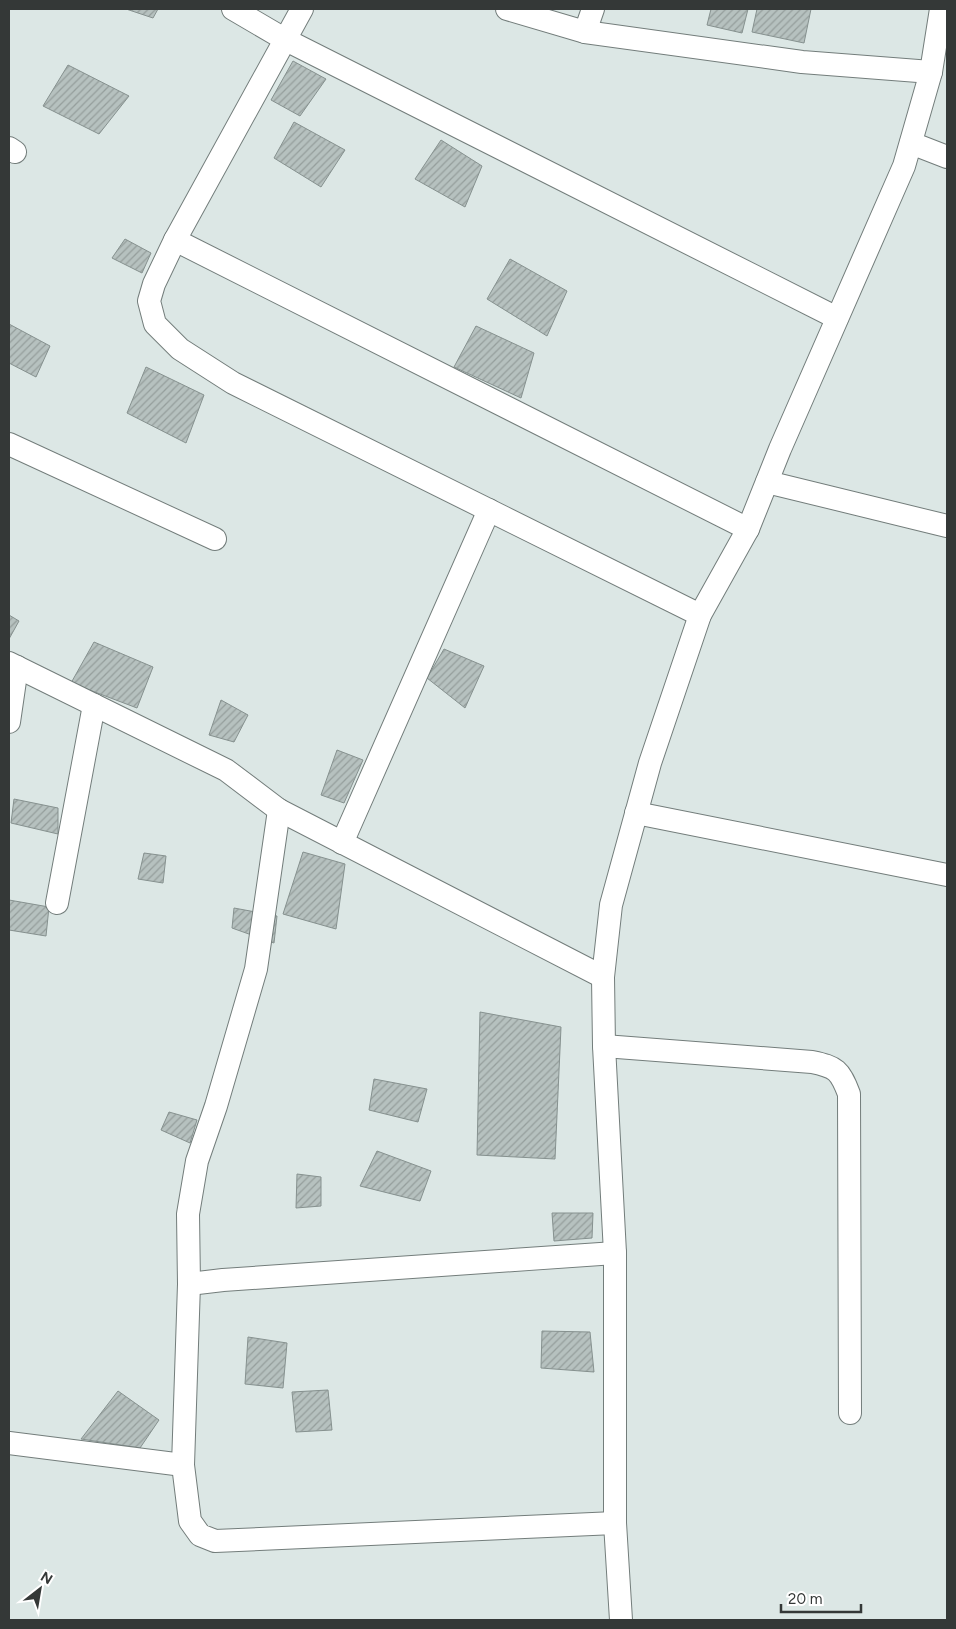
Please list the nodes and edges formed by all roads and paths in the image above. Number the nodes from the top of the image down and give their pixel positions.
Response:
1 (232, 9) edge
2 (302, 9) edge
3 (506, 9) edge
4 (593, 9) edge
5 (941, 9) edge
6 (584, 32) junction
7 (286, 40) junction
8 (931, 72) junction
9 (911, 143) junction
10 (947, 158) edge
11 (175, 240) junction
12 (837, 318) junction
13 (9, 444) edge
14 (767, 482) junction
15 (489, 510) junction
16 (947, 526) edge
17 (748, 529) junction
18 (215, 539) dead end
19 (700, 615) junction
20 (13, 665) edge
21 (94, 705) junction
22 (9, 722) edge
23 (279, 810) junction
24 (636, 813) junction
25 (342, 843) junction
26 (947, 875) edge
27 (58, 903) dead end
28 (603, 977) junction
29 (604, 1046) junction
30 (615, 1253) junction
31 (189, 1284) junction
32 (850, 1413) dead end
33 (9, 1443) edge
34 (183, 1465) junction
35 (615, 1523) junction
36 (621, 1620) edge

1 - 7 street
2 - 7 street
3 - 6 street
4 - 6 street
5 - 8 street
6 - 8 street
7 - 11 street
7 - 12 street
8 - 9 street
9 - 10 street
9 - 12 street
11 - 15 street
11 - 17 street
12 - 14 street
13 - 18 street
14 - 16 street
14 - 17 street
15 - 19 street
15 - 25 street
17 - 19 street
19 - 24 street
20 - 21 street
20 - 22 street
21 - 23 street
21 - 27 street
23 - 25 street
23 - 31 street
24 - 26 street
24 - 28 street
25 - 28 street
28 - 29 street
29 - 30 street
29 - 32 street
30 - 31 street
30 - 35 street
31 - 34 street
33 - 34 street
34 - 35 street
35 - 36 street

